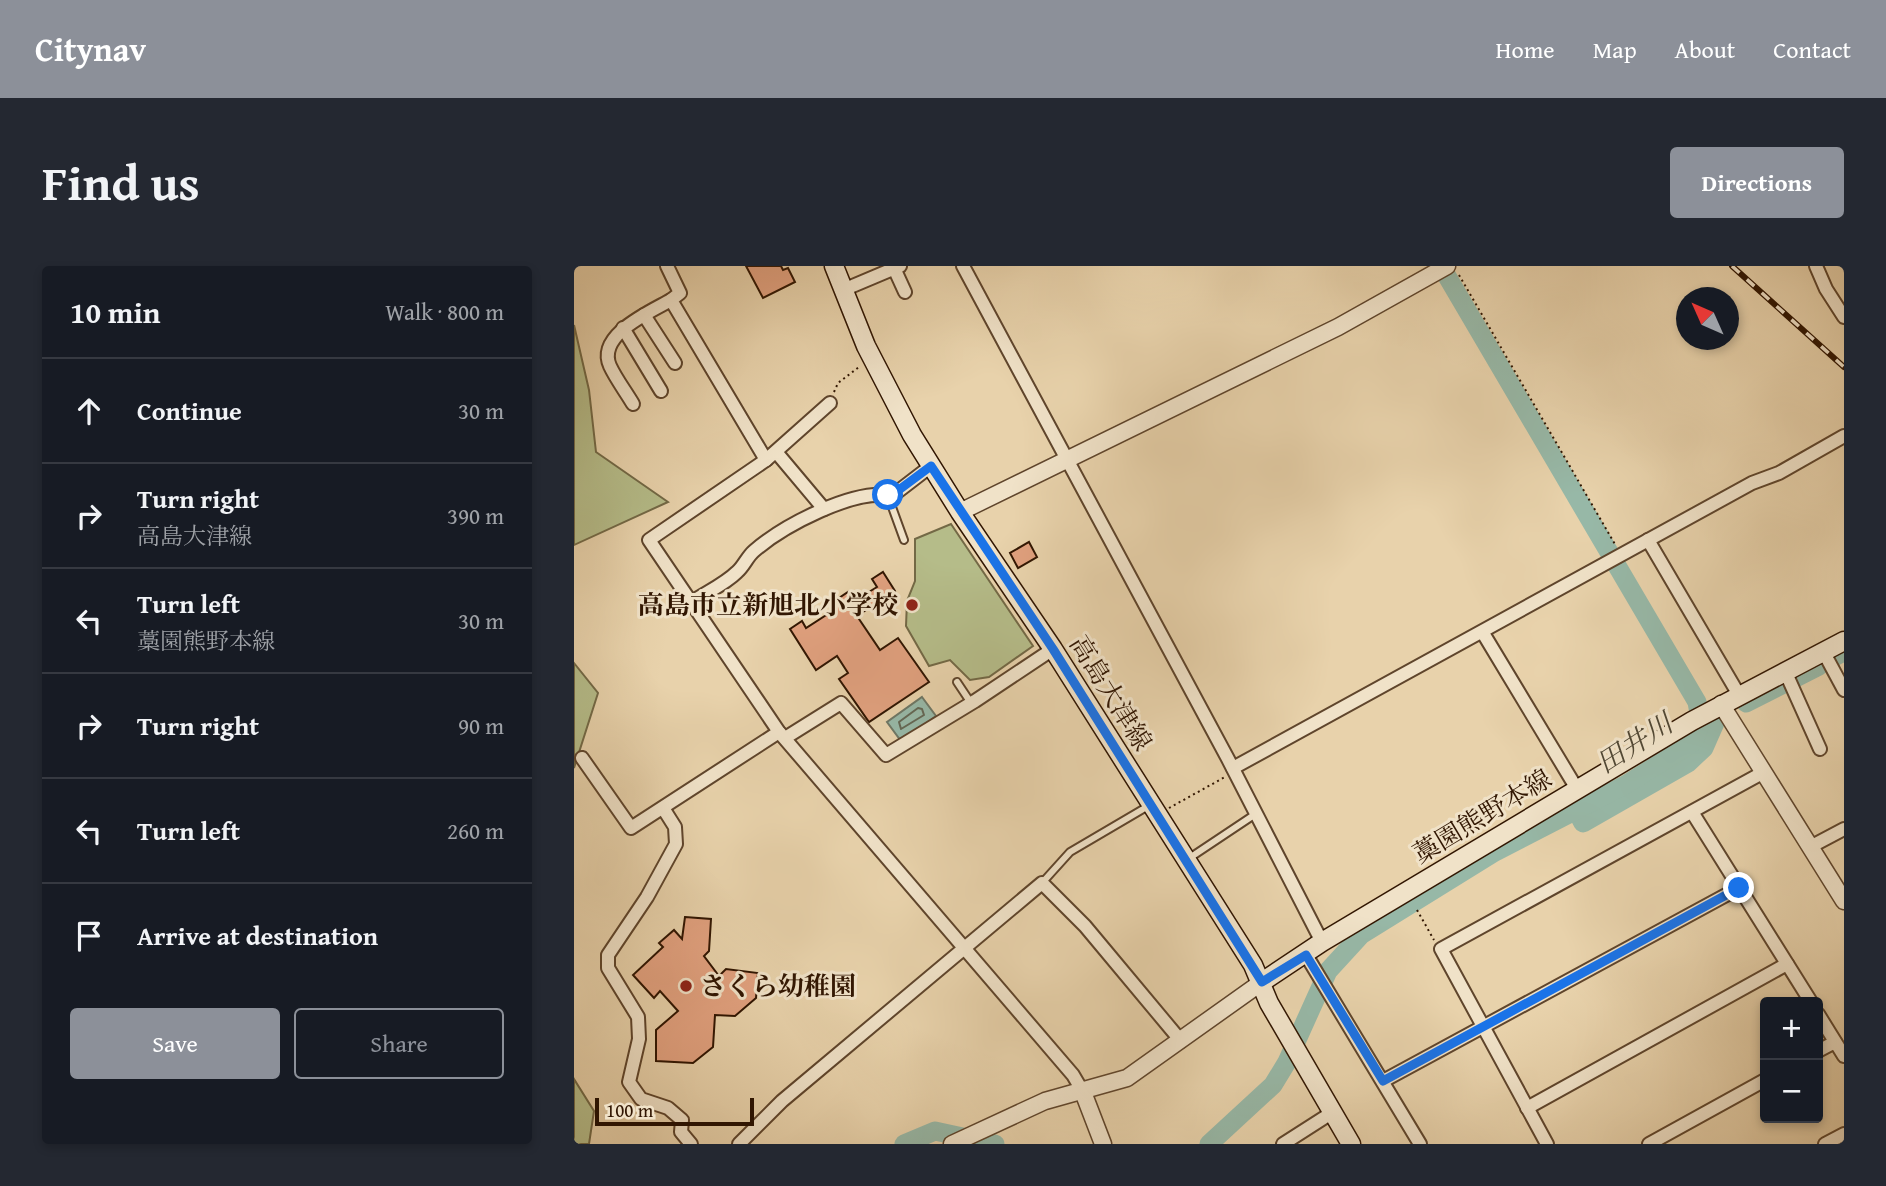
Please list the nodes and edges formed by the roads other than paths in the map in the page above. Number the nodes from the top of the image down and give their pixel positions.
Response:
1 (667, 266) edge
2 (834, 266) edge
3 (962, 266) edge
4 (1816, 266) edge
5 (897, 267) edge
6 (1436, 270) edge
7 (844, 290) junction
8 (905, 292) dead end
9 (671, 300) junction
10 (644, 315) junction
11 (1844, 317) edge
12 (623, 328) junction
13 (675, 363) dead end
14 (661, 391) dead end
15 (830, 403) road end
16 (633, 404) dead end
17 (1844, 436) edge
18 (772, 457) junction
19 (1068, 458) junction
20 (931, 466) junction
21 (888, 495) junction
22 (824, 509) junction
23 (960, 512) junction
24 (1648, 540) junction
25 (904, 541) dead end
26 (692, 602) junction
27 (1483, 633) junction
28 (1844, 641) edge
29 (1053, 649) junction
30 (1823, 652) junction
31 (1788, 678) junction
32 (957, 682) dead end
33 (1844, 690) edge
34 (1739, 695) junction
35 (971, 703) junction
36 (1716, 707) junction
37 (782, 735) junction
38 (1820, 749) dead end
39 (582, 758) dead end
40 (1233, 768) junction
41 (1764, 772) junction
42 (1577, 789) junction
43 (663, 808) junction
44 (1153, 810) junction
45 (1692, 812) junction
46 (1257, 813) junction
47 (1844, 829) edge
48 (1810, 846) junction
49 (1185, 861) junction
50 (1042, 883) junction
51 (1739, 888) junction
52 (1844, 901) edge
53 (1322, 942) junction
54 (964, 948) junction
55 (1306, 955) junction
56 (1787, 964) junction
57 (1262, 982) junction
58 (1808, 997) edge
59 (1823, 1022) edge
60 (1483, 1026) junction
61 (1181, 1041) junction
62 (1835, 1042) junction
63 (1823, 1048) edge
64 (1844, 1056) edge
65 (1383, 1081) junction
66 (1760, 1083) edge
67 (1083, 1092) junction
68 (1527, 1108) junction
69 (1333, 1112) junction
70 (1844, 1134) edge
71 (691, 1144) edge
72 (739, 1144) edge
73 (952, 1144) edge
74 (1104, 1144) edge
75 (1283, 1144) edge
76 (1351, 1144) edge
77 (1420, 1144) edge
78 (1547, 1144) edge
79 (1649, 1144) edge
80 (1825, 1144) edge

1 - 9 street
2 - 7 main road, 高島大津線
3 - 19 street
4 - 11 street
5 - 7 street
5 - 8 street
6 - 19 street
7 - 20 main road, 高島大津線
9 - 10 street
9 - 18 street
10 - 12 street
10 - 13 street
12 - 14 street
12 - 16 street
15 - 18 street
17 - 24 street
18 - 22 street
18 - 26 street
19 - 23 street
19 - 40 street
20 - 21 street
20 - 23 main road, 高島大津線
21 - 22 street
21 - 25 lane
22 - 26 street
23 - 29 main road, 高島大津線
24 - 27 street
24 - 34 street
26 - 37 street
27 - 40 street
27 - 42 street
28 - 30 main road, 藁園熊野本線
29 - 35 street
29 - 44 main road, 高島大津線
30 - 31 main road, 藁園熊野本線
30 - 33 street
31 - 34 main road, 藁園熊野本線
31 - 38 street
32 - 35 lane
34 - 36 main road, 藁園熊野本線
35 - 37 street
36 - 41 street
36 - 42 main road, 藁園熊野本線
37 - 43 street
37 - 54 street
39 - 43 street
40 - 46 street
41 - 45 street
41 - 48 street
42 - 53 main road, 藁園熊野本線
43 - 71 street
44 - 49 main road, 高島大津線
44 - 50 lane
45 - 51 street
45 - 60 street
46 - 49 lane
46 - 53 street
47 - 48 street
48 - 52 street
49 - 57 main road, 高島大津線
50 - 54 street
50 - 61 street
51 - 56 street
51 - 60 street
53 - 55 main road, 藁園熊野本線
54 - 67 street
54 - 72 street
55 - 57 main road, 藁園熊野本線
55 - 65 street
56 - 58 street
56 - 68 street
57 - 61 street
57 - 69 main road, 高島大津線
59 - 62 street
60 - 65 street
60 - 68 street
61 - 67 street
62 - 63 street
62 - 64 street
65 - 77 street
66 - 79 street
67 - 73 street
67 - 74 street
68 - 78 street
69 - 75 street
69 - 76 main road, 高島大津線
70 - 80 street

